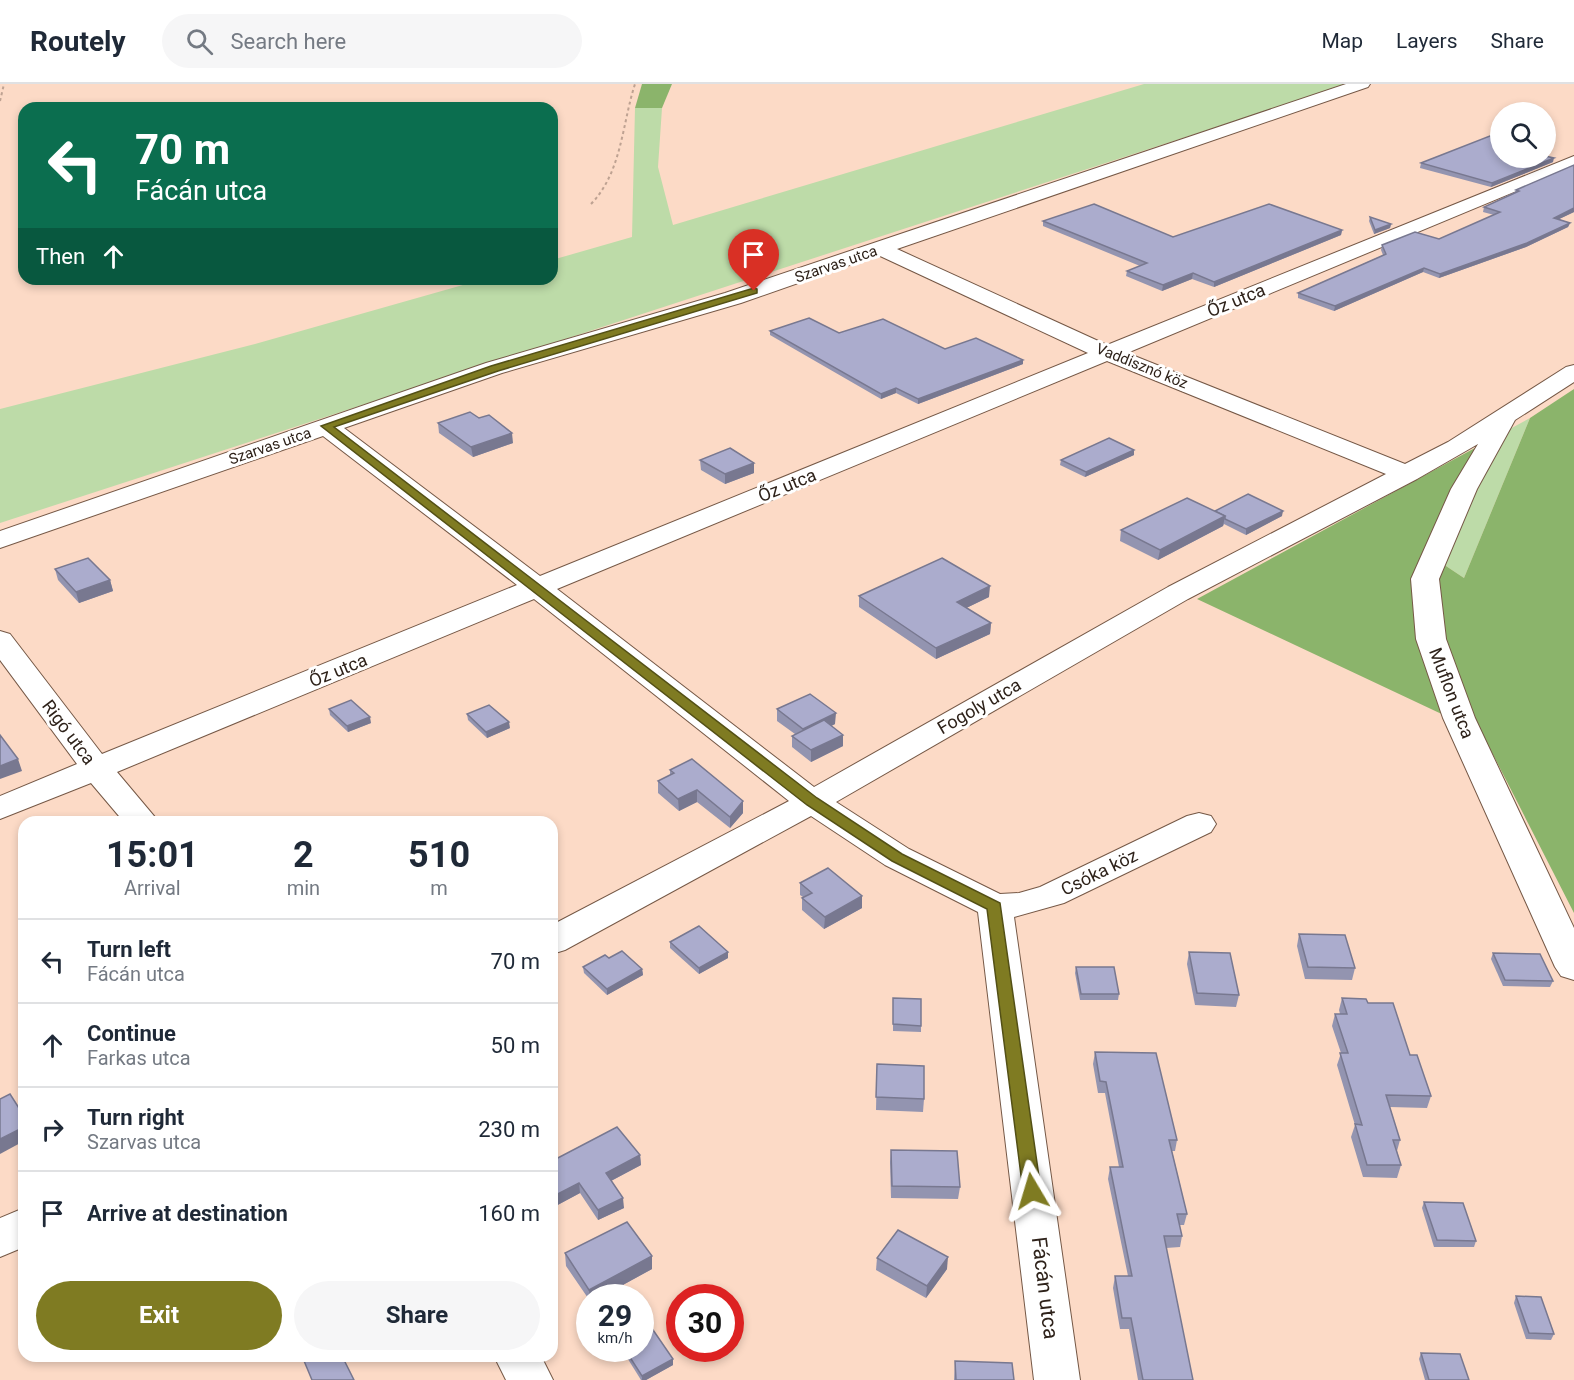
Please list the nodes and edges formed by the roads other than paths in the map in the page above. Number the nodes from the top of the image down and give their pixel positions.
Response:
1 (1362, 84) edge
2 (1574, 161) edge
3 (880, 249) junction
4 (1107, 352) junction
5 (1574, 372) edge
6 (1506, 416) junction
7 (326, 426) junction
8 (1408, 474) junction
9 (0, 540) edge
10 (538, 588) junction
11 (0, 640) edge
12 (96, 768) junction
13 (812, 802) junction
14 (0, 808) edge
15 (137, 816) edge
16 (1199, 824) dead end
17 (995, 906) junction
18 (558, 938) edge
19 (1574, 967) edge
20 (18, 1229) edge
21 (0, 1239) edge
22 (520, 1362) edge
23 (530, 1380) edge
24 (1057, 1380) edge

1 - 3 street, Szarvas utca
2 - 4 street, Őz utca
3 - 4 street, Vaddisznó köz
3 - 7 street, Szarvas utca
4 - 8 street, Vaddisznó köz
4 - 10 street, Őz utca
5 - 6 street, Muflon utca
6 - 8 street, Muflon utca
6 - 19 street, Muflon utca
7 - 9 street, Szarvas utca
7 - 10 street
8 - 13 street, Fogoly utca
10 - 12 street, Őz utca
10 - 13 street
11 - 12 street, Rigó utca
12 - 14 street, Őz utca
12 - 15 street, Rigó utca
13 - 17 street
13 - 18 street, Fogoly utca
16 - 17 street, Csóka köz
17 - 24 street, Fácán utca
20 - 21 street
22 - 23 street

